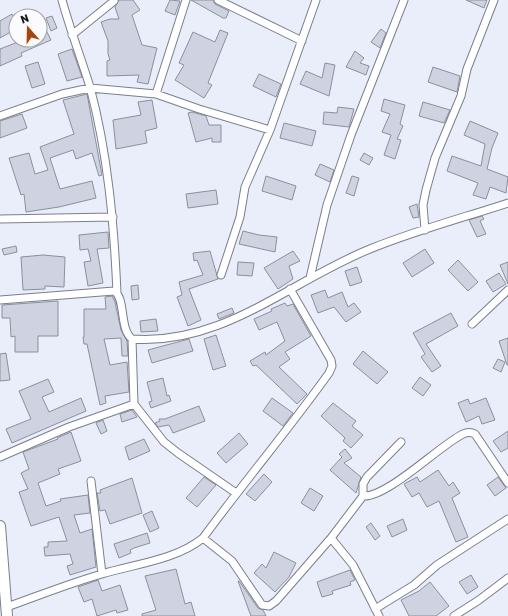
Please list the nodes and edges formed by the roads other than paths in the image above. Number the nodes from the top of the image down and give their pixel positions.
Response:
1 (62, 0) edge
2 (186, 0) edge
3 (218, 0) edge
4 (316, 0) edge
5 (404, 0) edge
6 (494, 0) edge
7 (114, 1) dead end
8 (72, 35) junction
9 (302, 41) junction
10 (90, 88) junction
11 (156, 94) junction
12 (0, 116) edge
13 (270, 130) junction
14 (507, 201) edge
15 (113, 217) junction
16 (0, 219) edge
17 (425, 230) junction
18 (221, 275) dead end
19 (310, 278) junction
20 (290, 289) junction
21 (117, 293) junction
22 (506, 295) edge
23 (0, 300) edge
24 (472, 324) dead end
25 (132, 339) junction
26 (134, 404) junction
27 (401, 442) dead end
28 (0, 457) edge
29 (91, 481) dead end
30 (508, 482) edge
31 (236, 492) junction
32 (363, 496) junction
33 (508, 519) edge
34 (0, 526) edge
35 (203, 538) junction
36 (331, 538) junction
37 (102, 574) junction
38 (508, 578) edge
39 (375, 609) junction
40 (7, 612) edge
41 (378, 616) edge
42 (454, 616) edge

1 - 8 street
2 - 11 street
3 - 9 street
4 - 9 street
5 - 19 street
6 - 17 street
7 - 8 street
8 - 10 street
9 - 13 street
10 - 11 street
10 - 12 street
10 - 15 street
11 - 13 street
13 - 18 street
14 - 17 street
15 - 16 street
15 - 21 street
17 - 19 street
19 - 20 street
20 - 25 street
20 - 31 street
21 - 23 street
21 - 25 street
22 - 24 street
25 - 26 street
26 - 28 street
26 - 31 street
27 - 32 street
29 - 37 street
30 - 32 street
31 - 35 street
32 - 36 street
33 - 39 street
34 - 40 main road
35 - 36 street
35 - 37 street
36 - 39 street
37 - 40 street
38 - 42 street
39 - 41 street

